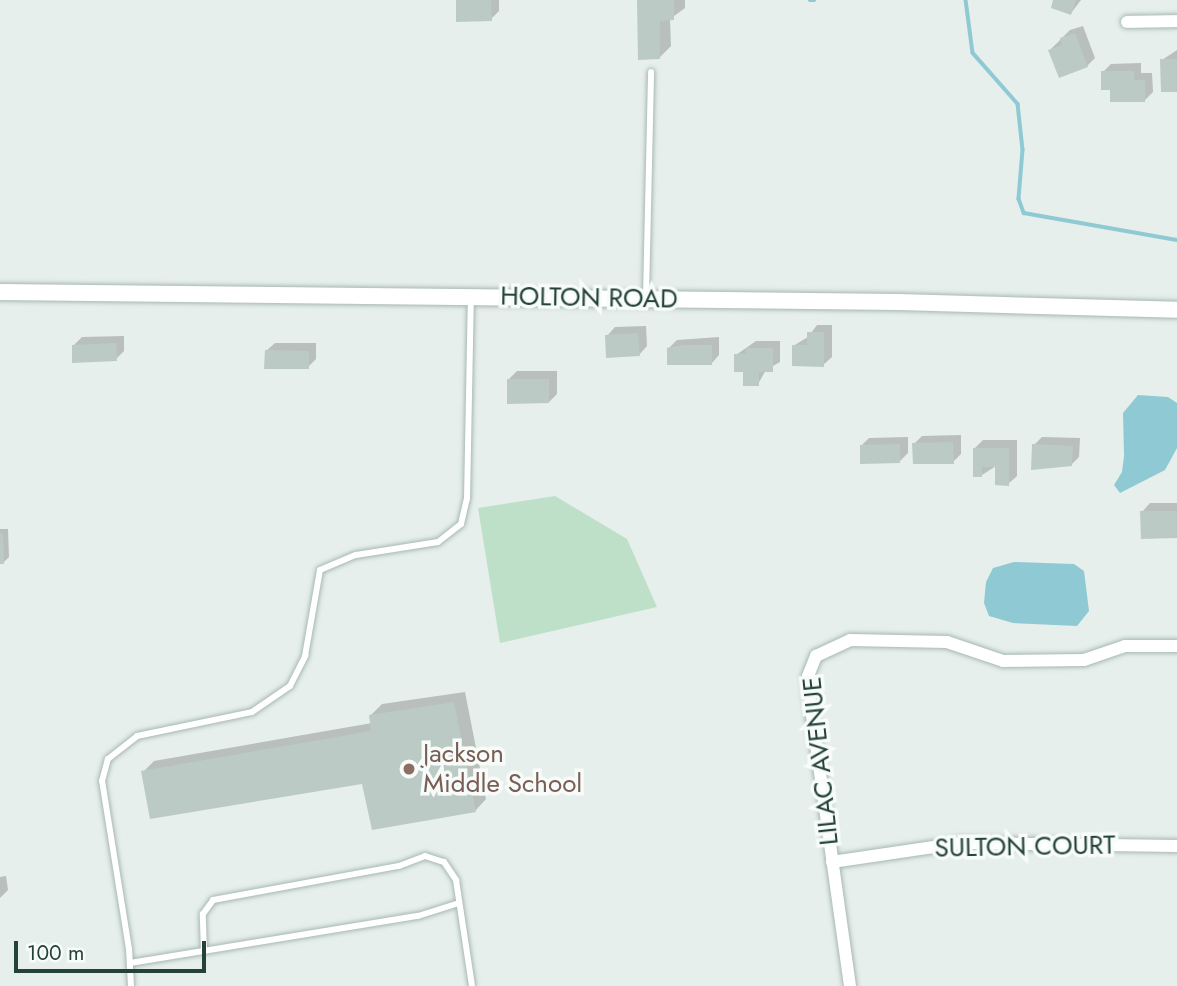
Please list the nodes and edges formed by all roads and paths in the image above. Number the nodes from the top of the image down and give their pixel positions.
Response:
1 (1177, 21) edge
2 (1127, 22) dead end
3 (651, 72) dead end
4 (0, 292) edge
5 (471, 296) junction
6 (646, 298) junction
7 (1177, 310) edge
8 (1177, 646) edge
9 (1177, 846) edge
10 (832, 862) junction
11 (459, 903) junction
12 (204, 951) junction
13 (130, 963) junction
14 (131, 986) edge
15 (472, 986) edge
16 (850, 986) edge

1 - 2 street
3 - 6 lane
4 - 5 street, HOLTON ROAD
5 - 6 street, HOLTON ROAD
5 - 13 lane
6 - 7 street, HOLTON ROAD
8 - 10 street, LILAC AVENUE
9 - 10 street, SULTON COURT
10 - 16 street, LILAC AVENUE
11 - 12 lane
11 - 12 lane
11 - 15 lane
12 - 13 lane
13 - 14 lane

